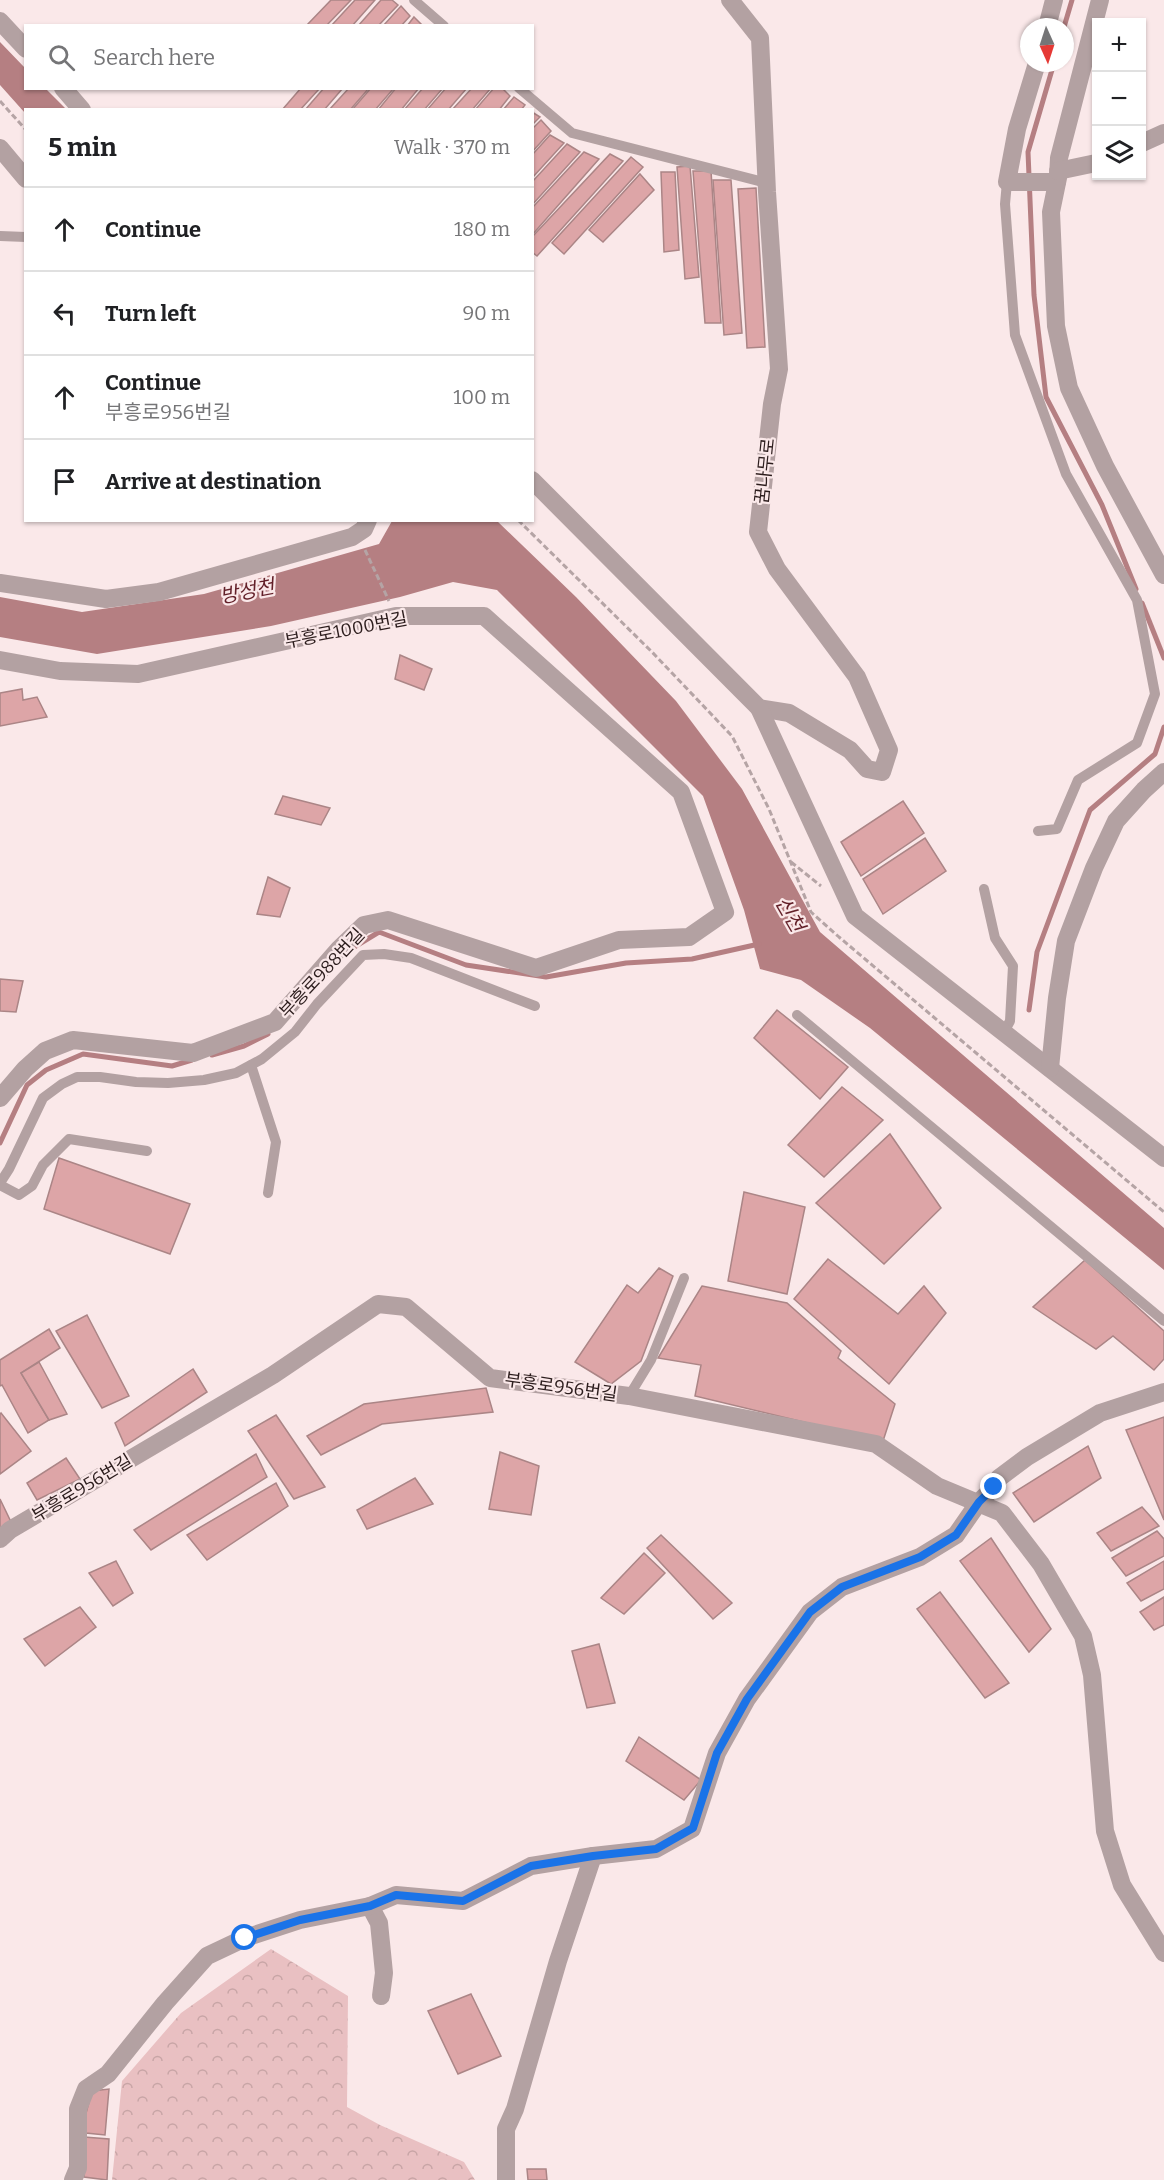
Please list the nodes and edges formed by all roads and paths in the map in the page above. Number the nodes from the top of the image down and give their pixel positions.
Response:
1 (414, 0) edge
2 (730, 0) edge
3 (1054, 0) edge
4 (1100, 0) edge
5 (1049, 18) edge
6 (0, 21) edge
7 (442, 24) edge
8 (24, 47) edge
9 (1034, 72) edge
10 (65, 90) edge
11 (521, 90) edge
12 (0, 101) edge
13 (80, 108) edge
14 (24, 128) edge
15 (1164, 133) edge
16 (1146, 141) edge
17 (0, 148) edge
18 (1092, 164) edge
19 (1057, 176) junction
20 (24, 177) edge
21 (1007, 182) junction
22 (767, 183) junction
23 (0, 236) edge
24 (24, 237) edge
25 (534, 482) edge
26 (363, 527) edge
27 (1164, 575) edge
28 (0, 583) edge
29 (396, 616) junction
30 (0, 660) edge
31 (759, 708) junction
32 (1164, 772) edge
33 (1038, 831) dead end
34 (790, 860) dead end
35 (984, 889) dead end
36 (849, 902) junction
37 (725, 912) joint
38 (535, 1006) dead end
39 (796, 1015) dead end
40 (1004, 1032) junction
41 (251, 1065) junction
42 (1050, 1068) junction
43 (0, 1098) edge
44 (147, 1151) dead end
45 (1164, 1158) edge
46 (0, 1184) edge
47 (268, 1193) dead end
48 (684, 1278) dead end
49 (1164, 1320) edge
50 (1164, 1392) edge
51 (629, 1396) junction
52 (979, 1502) junction
53 (0, 1539) edge
54 (593, 1856) junction
55 (370, 1906) junction
56 (1164, 1953) edge
57 (381, 1996) dead end
58 (74, 2180) edge
59 (506, 2180) edge

1 - 7 lane
2 - 22 street, 꿈나무로
3 - 5 street
4 - 19 street
6 - 8 street
9 - 21 street
10 - 13 street
11 - 22 lane
12 - 14 path
15 - 16 street
17 - 20 street
18 - 19 street
19 - 21 street
19 - 27 street
21 - 33 lane
22 - 31 street, 꿈나무로
23 - 24 lane
25 - 31 street
26 - 28 street
26 - 29 path
29 - 30 street, 부흥로1000번길
29 - 37 street, 부흥로1000번길
31 - 36 street
32 - 42 street
34 - 36 path
35 - 40 lane
36 - 40 street
37 - 43 street, 부흥로988번길
38 - 41 lane
39 - 49 lane
40 - 42 street
41 - 46 lane
41 - 47 lane
42 - 45 street
44 - 46 lane
48 - 51 lane
50 - 52 street
51 - 52 street, 부흥로956번길
51 - 53 street, 부흥로956번길
52 - 54 street
52 - 56 street, 부흥로956번길
54 - 55 street
54 - 59 street
55 - 57 street
55 - 58 street

